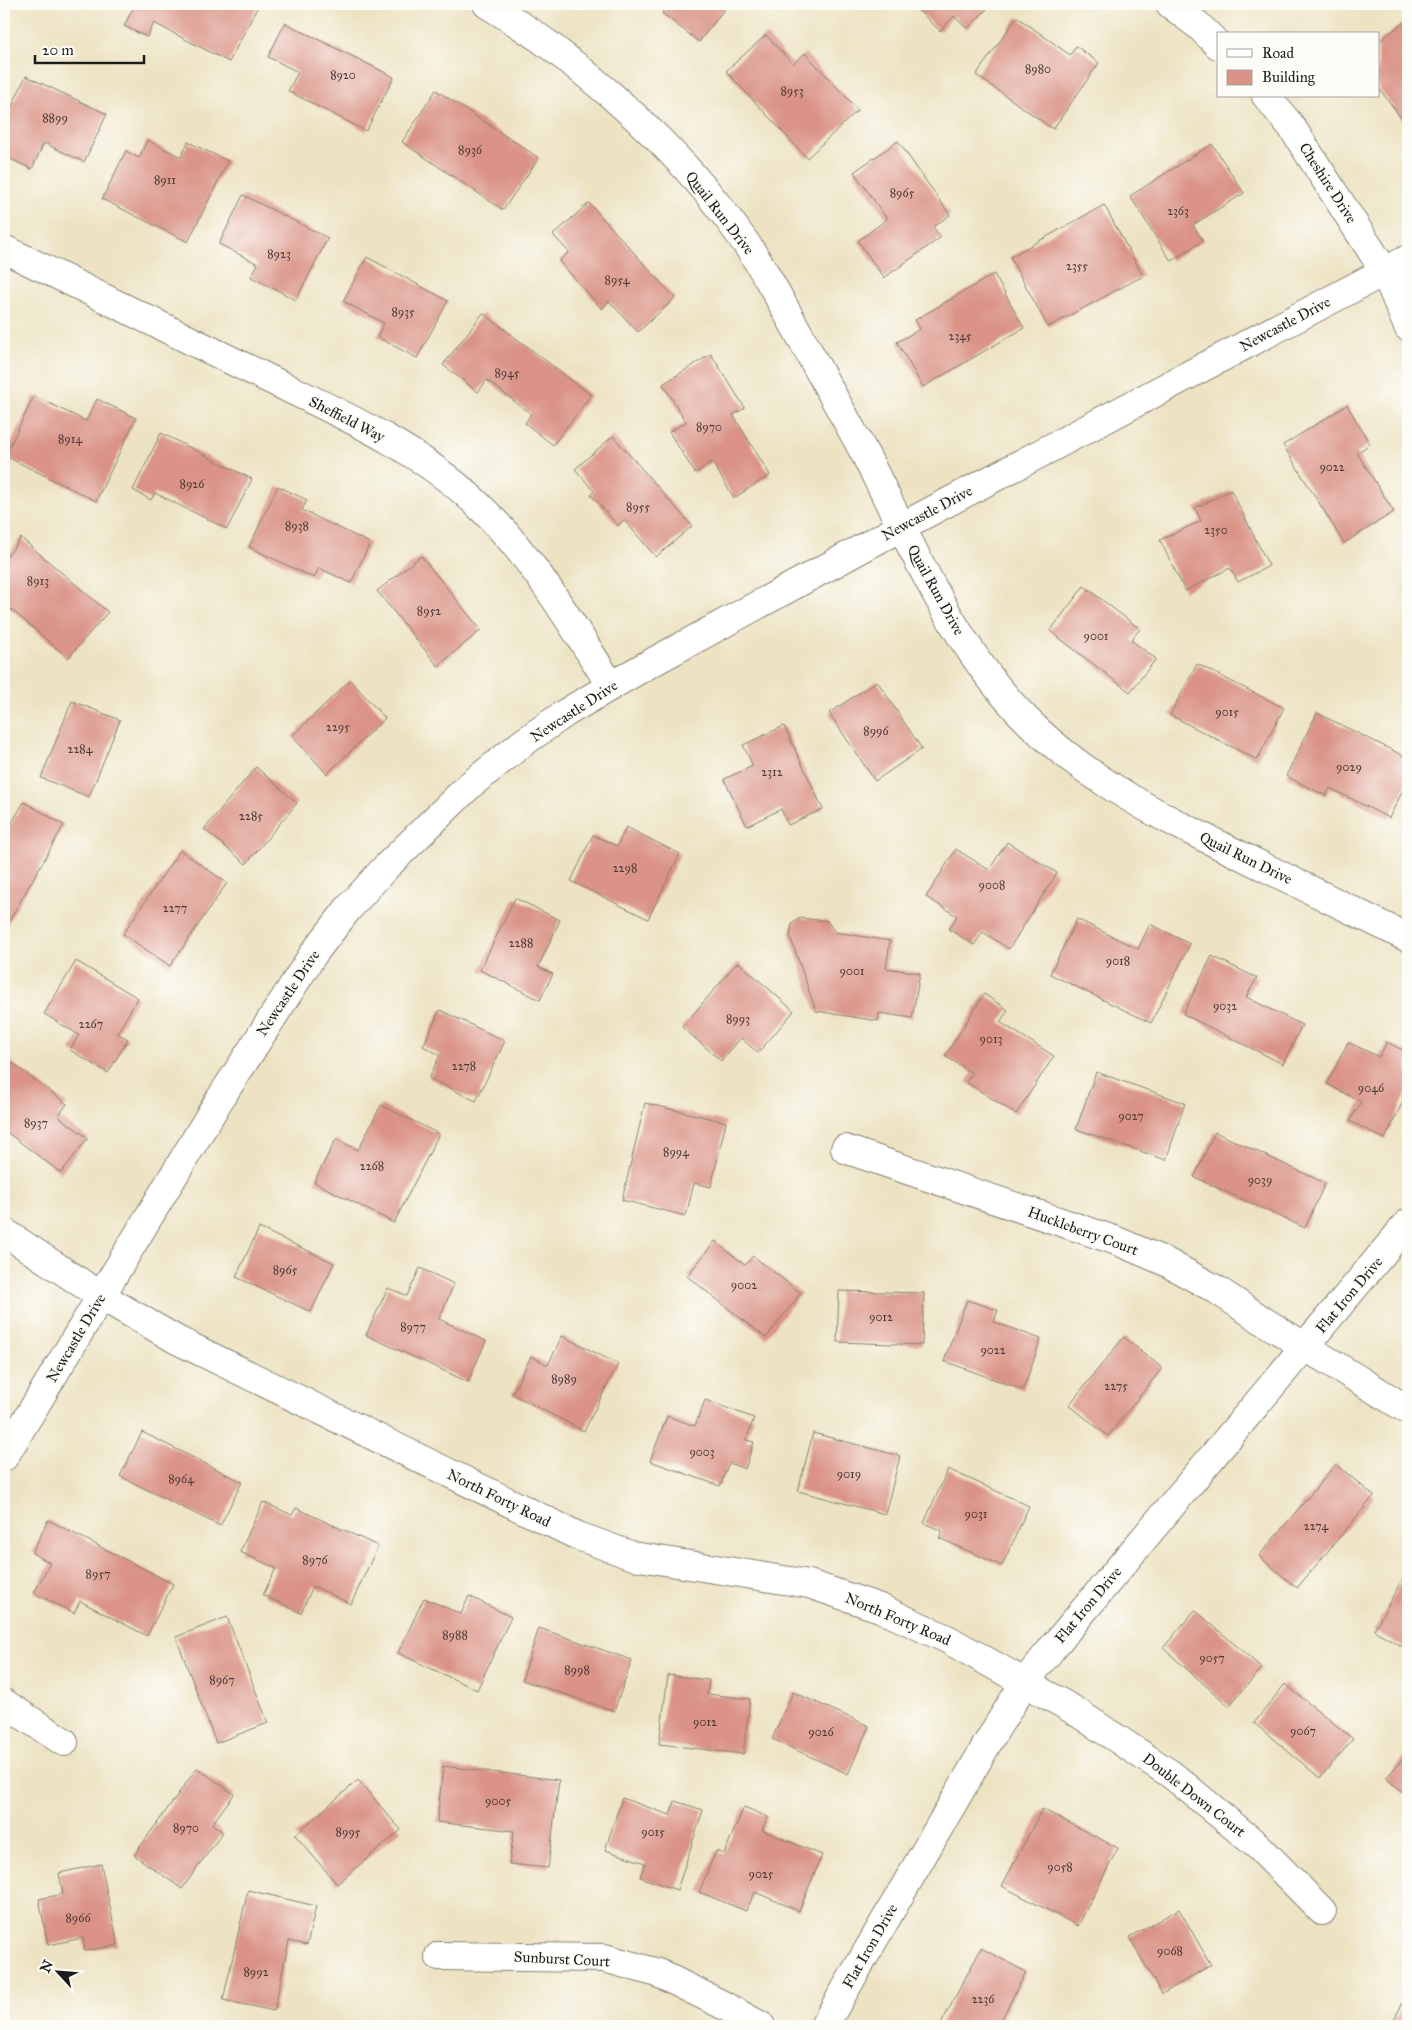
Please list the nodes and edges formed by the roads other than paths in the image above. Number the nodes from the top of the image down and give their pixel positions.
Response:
1 (487, 4) edge
2 (1170, 4) edge
3 (1217, 44) edge
4 (1268, 98) edge
5 (4, 249) edge
6 (1408, 259) edge
7 (1385, 272) junction
8 (1408, 327) edge
9 (901, 527) junction
10 (611, 686) junction
11 (1408, 938) edge
12 (845, 1149) dead end
13 (1408, 1223) edge
14 (4, 1232) edge
15 (100, 1296) junction
16 (1306, 1346) junction
17 (1408, 1410) edge
18 (4, 1456) edge
19 (1026, 1682) junction
20 (4, 1703) edge
21 (64, 1742) dead end
22 (1322, 1911) dead end
23 (440, 1956) dead end
24 (761, 2026) edge
25 (824, 2026) edge

1 - 9 street, Quail Run Drive
2 - 3 street
4 - 7 street, Cheshire Drive
5 - 10 street, Sheffield Way
6 - 7 street, Newcastle Drive
7 - 8 street, Cheshire Drive
7 - 9 street, Newcastle Drive
9 - 10 street, Newcastle Drive
9 - 11 street, Quail Run Drive
10 - 15 street, Newcastle Drive
12 - 16 street, Huckleberry Court
13 - 16 street, Flat Iron Drive
14 - 15 street, North Forty Road
15 - 18 street, Newcastle Drive
15 - 19 street, North Forty Road
16 - 17 street, Huckleberry Court
16 - 19 street, Flat Iron Drive
19 - 22 street, Double Down Court
19 - 25 street, Flat Iron Drive
20 - 21 street
23 - 24 street, Sunburst Court

